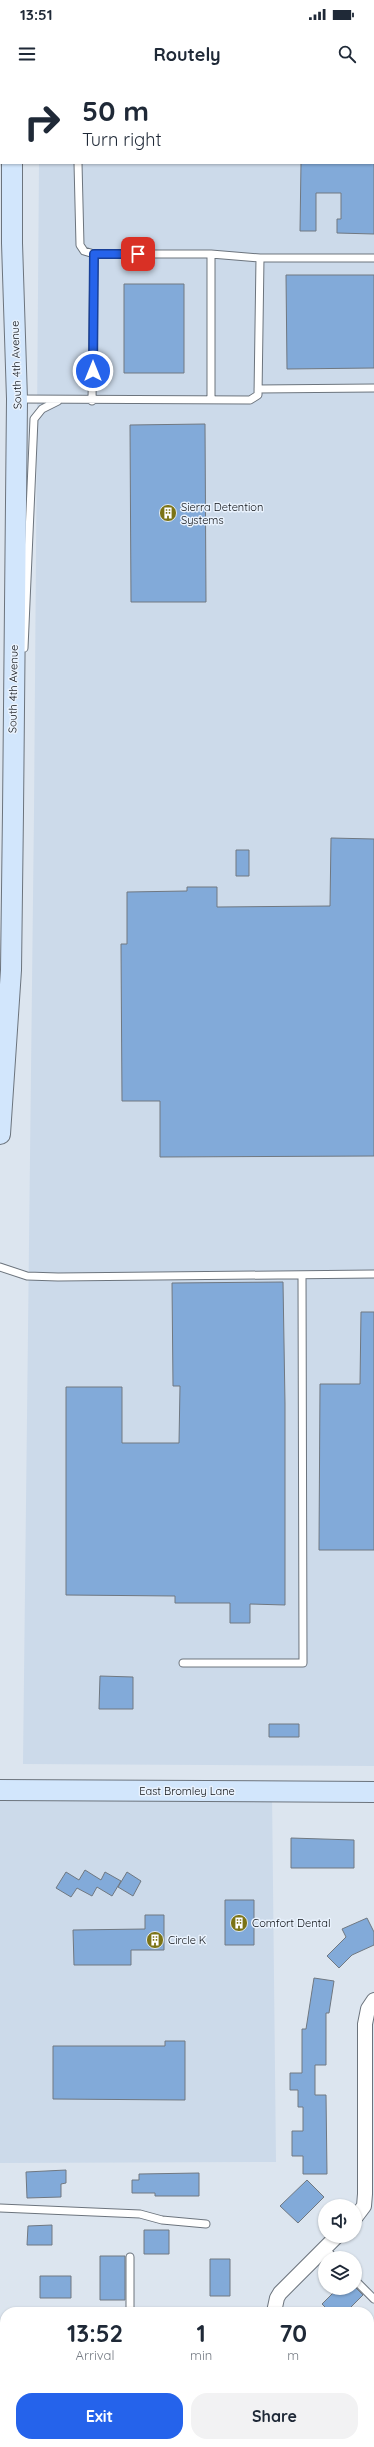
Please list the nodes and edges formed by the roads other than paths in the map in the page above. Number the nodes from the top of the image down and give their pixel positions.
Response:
1 (12, 164) edge
2 (78, 164) edge
3 (94, 254) junction
4 (211, 254) junction
5 (260, 258) junction
6 (374, 258) edge
7 (374, 388) edge
8 (258, 389) junction
9 (17, 399) junction
10 (59, 400) junction
11 (211, 400) junction
12 (92, 401) junction
13 (13, 694) junction
14 (0, 1134) edge
15 (0, 1267) edge
16 (374, 1274) edge
17 (302, 1275) junction
18 (183, 1663) dead end
19 (0, 1790) edge
20 (374, 1792) edge
21 (374, 2000) edge
22 (0, 2208) edge
23 (362, 2209) edge
24 (206, 2224) dead end
25 (130, 2257) dead end
26 (318, 2263) edge
27 (362, 2287) edge
28 (374, 2300) edge
29 (130, 2307) edge
30 (275, 2307) edge

1 - 9 main road, South 4th Avenue
2 - 3 lane
3 - 4 lane
3 - 12 lane
4 - 5 lane
4 - 11 lane
5 - 6 lane
5 - 8 lane
7 - 8 lane
8 - 11 lane
9 - 10 lane
9 - 13 main road, South 4th Avenue
10 - 12 lane
10 - 13 lane
11 - 12 lane
13 - 14 main road, South 4th Avenue
15 - 17 lane
16 - 17 lane
17 - 18 lane
19 - 20 main road, East Bromley Lane
21 - 23 street
22 - 24 lane
25 - 29 lane
26 - 30 street
27 - 28 lane

